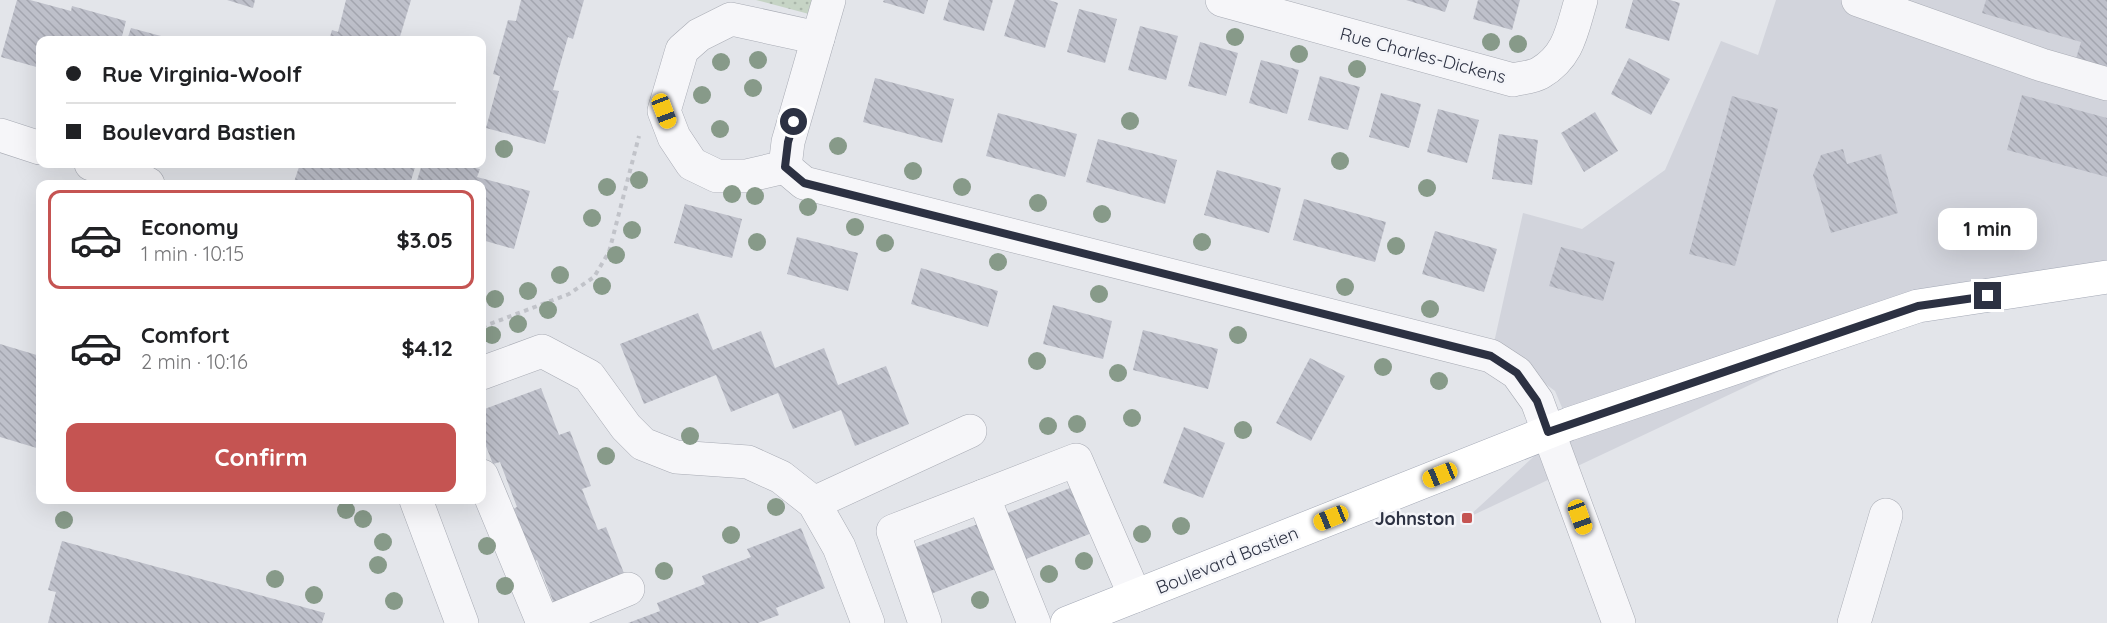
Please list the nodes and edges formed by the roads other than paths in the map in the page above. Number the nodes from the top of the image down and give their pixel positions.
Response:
1 (829, 0) edge
2 (1222, 0) edge
3 (1581, 0) edge
4 (1858, 0) edge
5 (818, 38) junction
6 (2107, 84) edge
7 (0, 135) edge
8 (36, 147) edge
9 (785, 167) junction
10 (104, 168) edge
11 (141, 180) edge
12 (2107, 278) edge
13 (486, 372) edge
14 (970, 431) dead end
15 (1548, 432) junction
16 (486, 485) edge
17 (983, 496) junction
18 (814, 503) junction
19 (417, 504) edge
20 (1886, 515) dead end
21 (628, 589) dead end
22 (1135, 596) junction
23 (862, 621) edge
24 (462, 623) edge
25 (544, 623) edge
26 (925, 623) edge
27 (1034, 623) edge
28 (1067, 623) edge
29 (1620, 623) edge
30 (1854, 623) edge

1 - 5 street
2 - 3 street, Rue Charles-Dickens
4 - 6 street
5 - 9 street
5 - 9 street
7 - 8 street
9 - 15 street
10 - 11 street
12 - 15 main road, Boulevard Bastien
13 - 18 street
14 - 18 street
15 - 22 main road, Boulevard Bastien
15 - 29 street
16 - 25 street
17 - 22 street
17 - 26 street
17 - 27 street
18 - 23 street
19 - 24 street
20 - 30 street
21 - 25 street
22 - 28 main road, Boulevard Bastien

